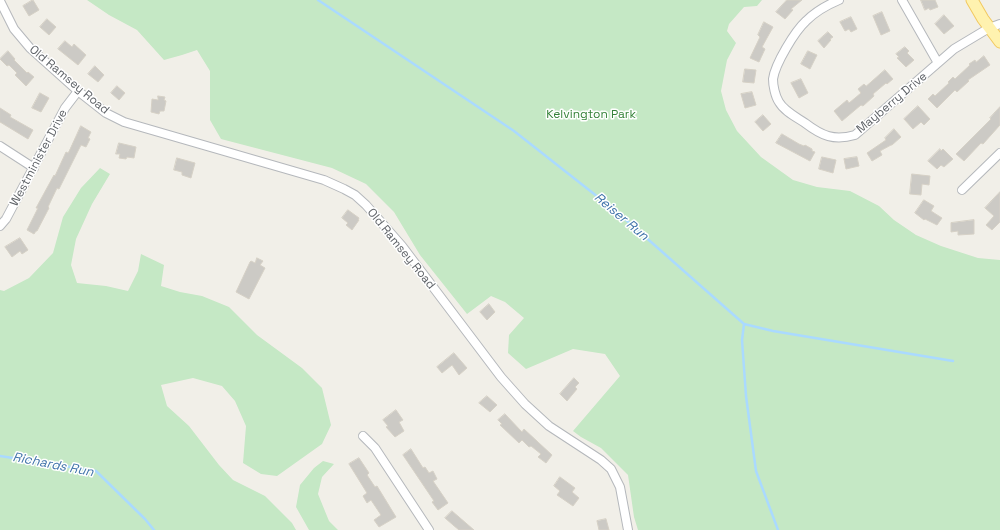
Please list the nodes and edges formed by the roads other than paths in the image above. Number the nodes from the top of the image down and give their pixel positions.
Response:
1 (839, 0) edge
2 (902, 0) edge
3 (972, 0) edge
4 (0, 1) edge
5 (1000, 24) edge
6 (994, 30) edge
7 (1000, 42) edge
8 (938, 63) junction
9 (78, 91) junction
10 (0, 146) edge
11 (1000, 153) edge
12 (34, 168) junction
13 (962, 190) dead end
14 (0, 226) edge
15 (363, 436) dead end
16 (429, 530) edge
17 (628, 530) edge

1 - 8 street, Mayberry Drive
2 - 8 street
3 - 6 main road
4 - 9 street, Old Ramsey Road
5 - 6 street, Mayberry Drive
6 - 7 main road
6 - 8 street, Mayberry Drive
9 - 12 street, Westminister Drive
9 - 17 street, Old Ramsey Road
10 - 12 street
11 - 13 street
12 - 14 street, Westminister Drive
15 - 16 street

